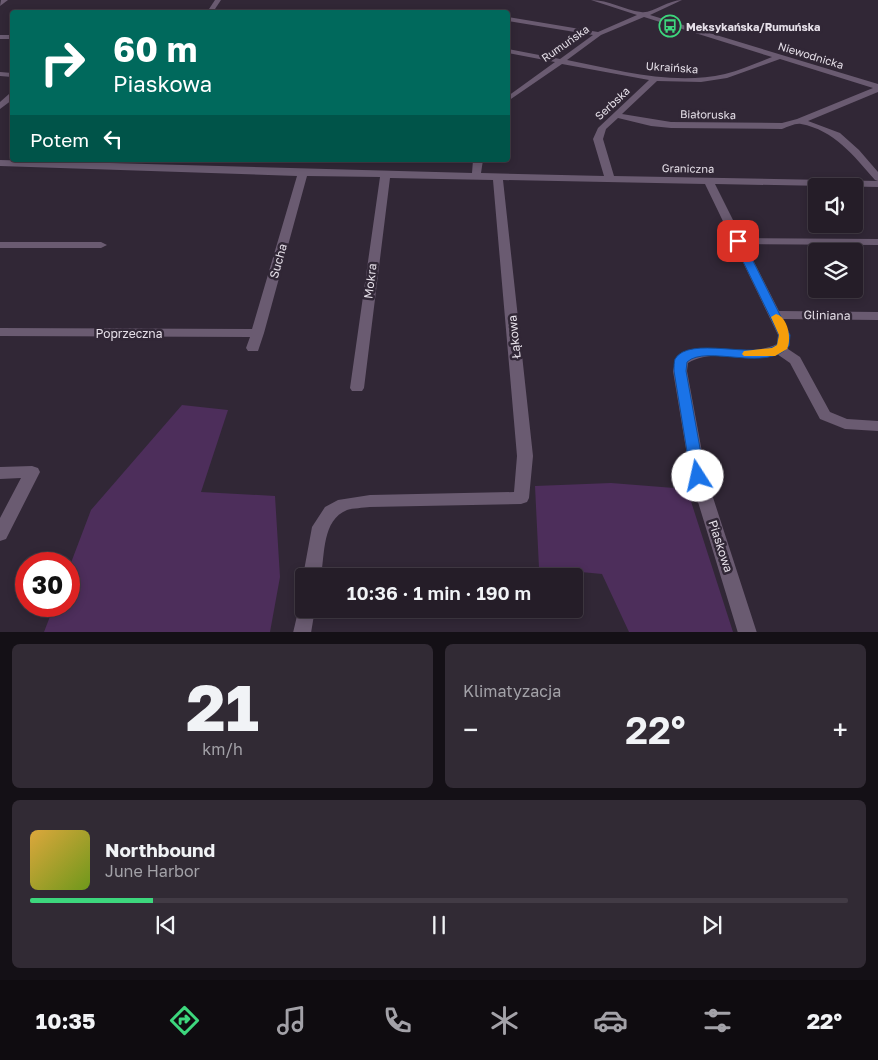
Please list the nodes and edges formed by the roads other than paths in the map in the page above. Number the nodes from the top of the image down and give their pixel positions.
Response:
1 (5, 0) edge
2 (594, 0) edge
3 (679, 0) edge
4 (0, 4) edge
5 (642, 15) junction
6 (510, 20) edge
7 (599, 34) junction
8 (510, 51) edge
9 (779, 57) junction
10 (560, 61) junction
11 (655, 79) junction
12 (878, 88) edge
13 (510, 90) edge
14 (517, 92) junction
15 (510, 97) edge
16 (10, 98) edge
17 (0, 106) edge
18 (615, 115) junction
19 (800, 121) junction
20 (478, 162) edge
21 (0, 163) edge
22 (117, 163) edge
23 (303, 173) junction
24 (385, 175) junction
25 (476, 176) junction
26 (498, 177) junction
27 (610, 178) junction
28 (878, 178) edge
29 (709, 181) junction
30 (878, 184) edge
31 (738, 241) junction
32 (878, 242) edge
33 (0, 245) edge
34 (101, 245) dead end
35 (775, 315) junction
36 (878, 316) edge
37 (0, 332) edge
38 (258, 333) junction
39 (253, 348) dead end
40 (779, 349) junction
41 (357, 388) dead end
42 (878, 426) edge
43 (0, 473) edge
44 (0, 534) edge
45 (313, 568) edge
46 (304, 618) edge
47 (302, 632) edge
48 (748, 632) edge

1 - 4 street
2 - 5 street, Niewodnicka
3 - 5 street, Rumuńska
5 - 7 street, Rumuńska
5 - 9 street, Niewodnicka
6 - 7 street
7 - 10 street, Rumuńska
8 - 10 street, Ukraińska
9 - 11 street, Ukraińska
9 - 12 street, Niewodnicka
10 - 11 street, Ukraińska
10 - 14 street, Rumuńska
11 - 18 street, Serbska
12 - 19 street, Białoruska
13 - 14 street
14 - 15 street, Rumuńska
16 - 17 street
18 - 19 street, Białoruska
18 - 27 street, Serbska
19 - 28 street
20 - 25 street
21 - 22 street, Graniczna
22 - 23 street, Graniczna
23 - 24 street, Graniczna
23 - 38 street, Sucha
24 - 25 street, Graniczna
24 - 41 street, Mokra
25 - 26 street, Graniczna
26 - 27 street, Graniczna
26 - 45 street, Łąkowa
27 - 29 street, Graniczna
29 - 30 street, Graniczna
29 - 31 street
31 - 32 street
31 - 35 street
33 - 34 street
35 - 36 street, Gliniana
35 - 40 street
37 - 38 street, Poprzeczna
38 - 39 street, Sucha
40 - 42 street
40 - 48 street, Piaskowa
43 - 44 street
46 - 47 street

